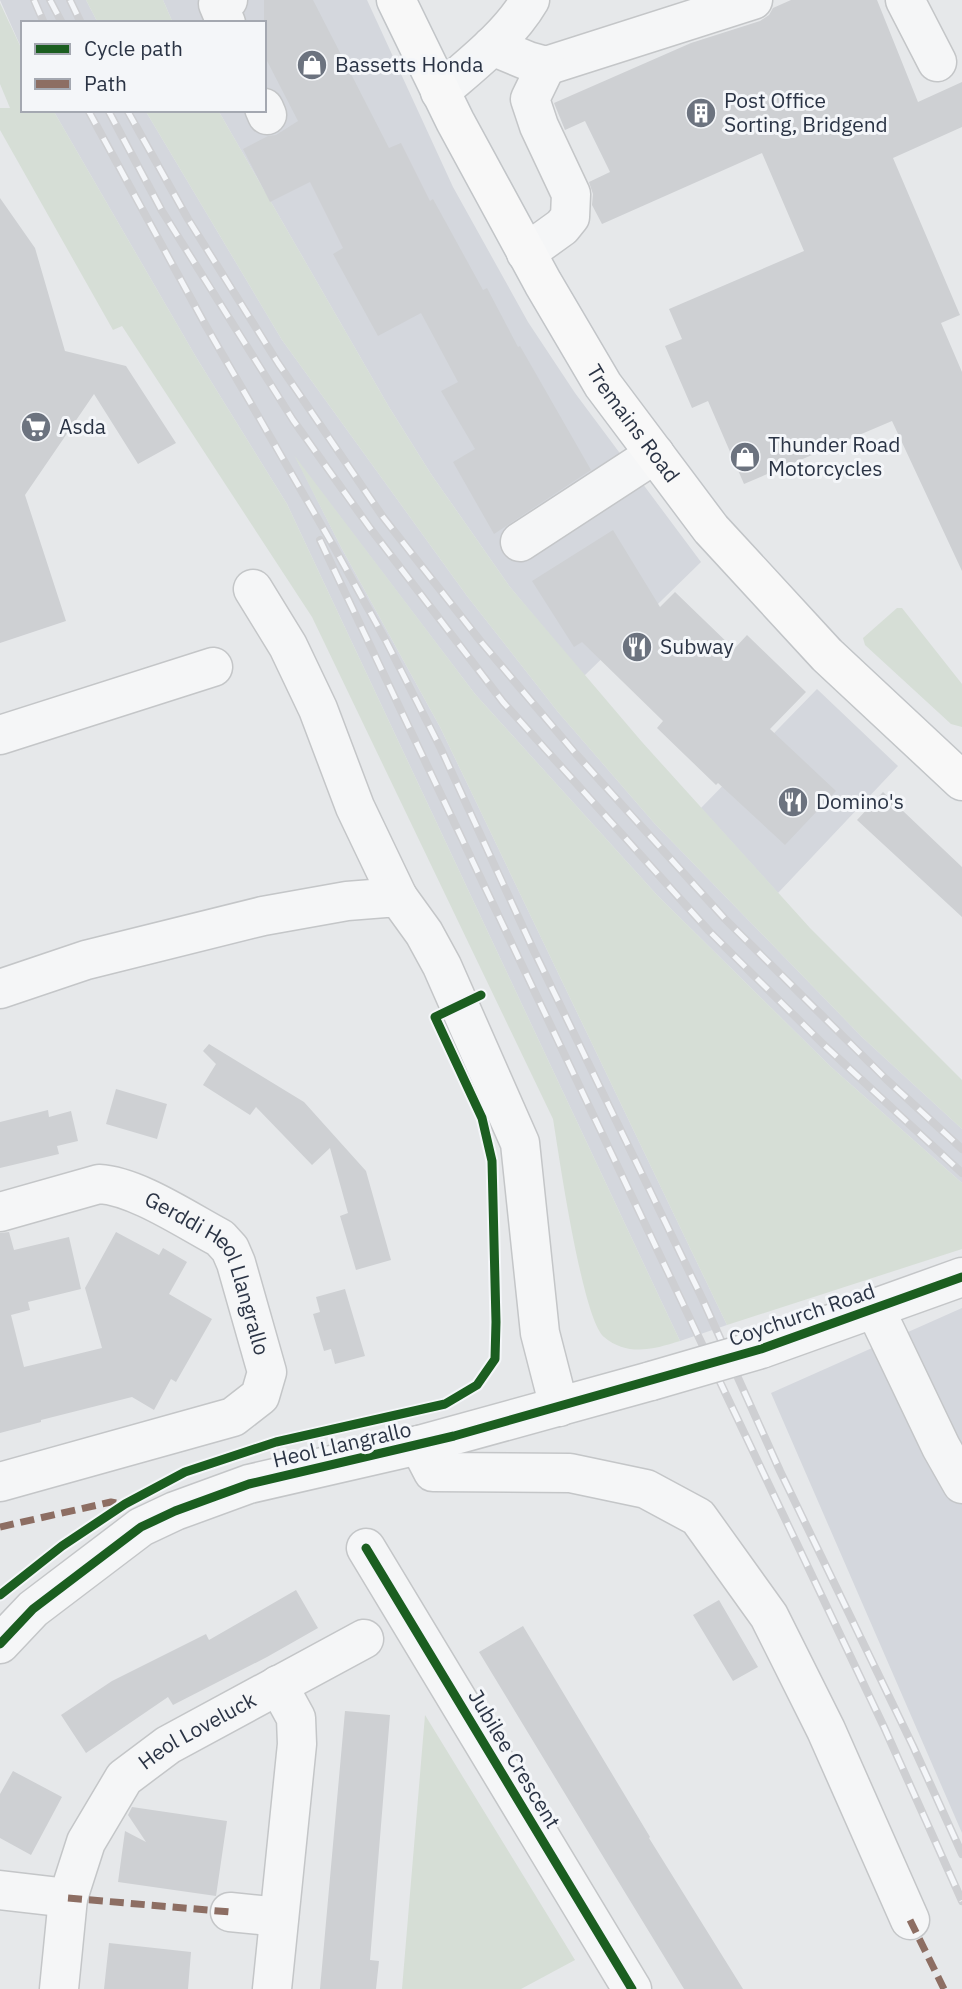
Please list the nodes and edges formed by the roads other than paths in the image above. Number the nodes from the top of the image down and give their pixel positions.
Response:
1 (228, 0) edge
2 (396, 0) edge
3 (530, 0) edge
4 (753, 0) edge
5 (905, 0) edge
6 (225, 21) edge
7 (492, 46) junction
8 (937, 62) dead end
9 (546, 66) junction
10 (440, 92) junction
11 (527, 253) junction
12 (655, 454) junction
13 (520, 542) dead end
14 (253, 589) dead end
15 (213, 667) dead end
16 (0, 734) edge
17 (960, 775) edge
18 (398, 897) junction
19 (0, 989) edge
20 (0, 1212) edge
21 (962, 1277) edge
22 (875, 1309) junction
23 (651, 1381) joint
24 (559, 1407) junction
25 (419, 1445) junction
26 (0, 1482) edge
27 (962, 1484) edge
28 (366, 1548) dead end
29 (364, 1639) dead end
30 (0, 1644) edge
31 (278, 1685) junction
32 (0, 1890) edge
33 (68, 1898) junction
34 (230, 1912) dead end
35 (279, 1917) junction
36 (910, 1920) dead end
37 (59, 1989) edge
38 (272, 1989) edge
39 (632, 1989) edge

1 - 6 street
2 - 10 main road, Tremains Road
3 - 7 street
4 - 9 street
5 - 8 street
7 - 9 street
7 - 10 street
9 - 11 street
10 - 11 main road, Tremains Road
11 - 12 main road, Tremains Road
12 - 13 street
12 - 17 main road, Tremains Road
14 - 18 street
15 - 16 street
18 - 19 street
18 - 24 street
20 - 26 street, Gerddi Heol Llangrallo
21 - 22 street, Coychurch Road
22 - 23 street, Coychurch Road, bridge
22 - 27 street
23 - 24 street, Heol Llangrallo
24 - 25 street, Heol Llangrallo
25 - 30 street, Heol Llangrallo
25 - 36 street
28 - 39 street, Jubilee Crescent
29 - 31 street, Heol Loveluck
31 - 33 street, Heol Loveluck
31 - 35 street, Heol Loveluck
32 - 33 street
33 - 37 street, Heol Loveluck
34 - 35 street
35 - 38 street, Heol Loveluck

